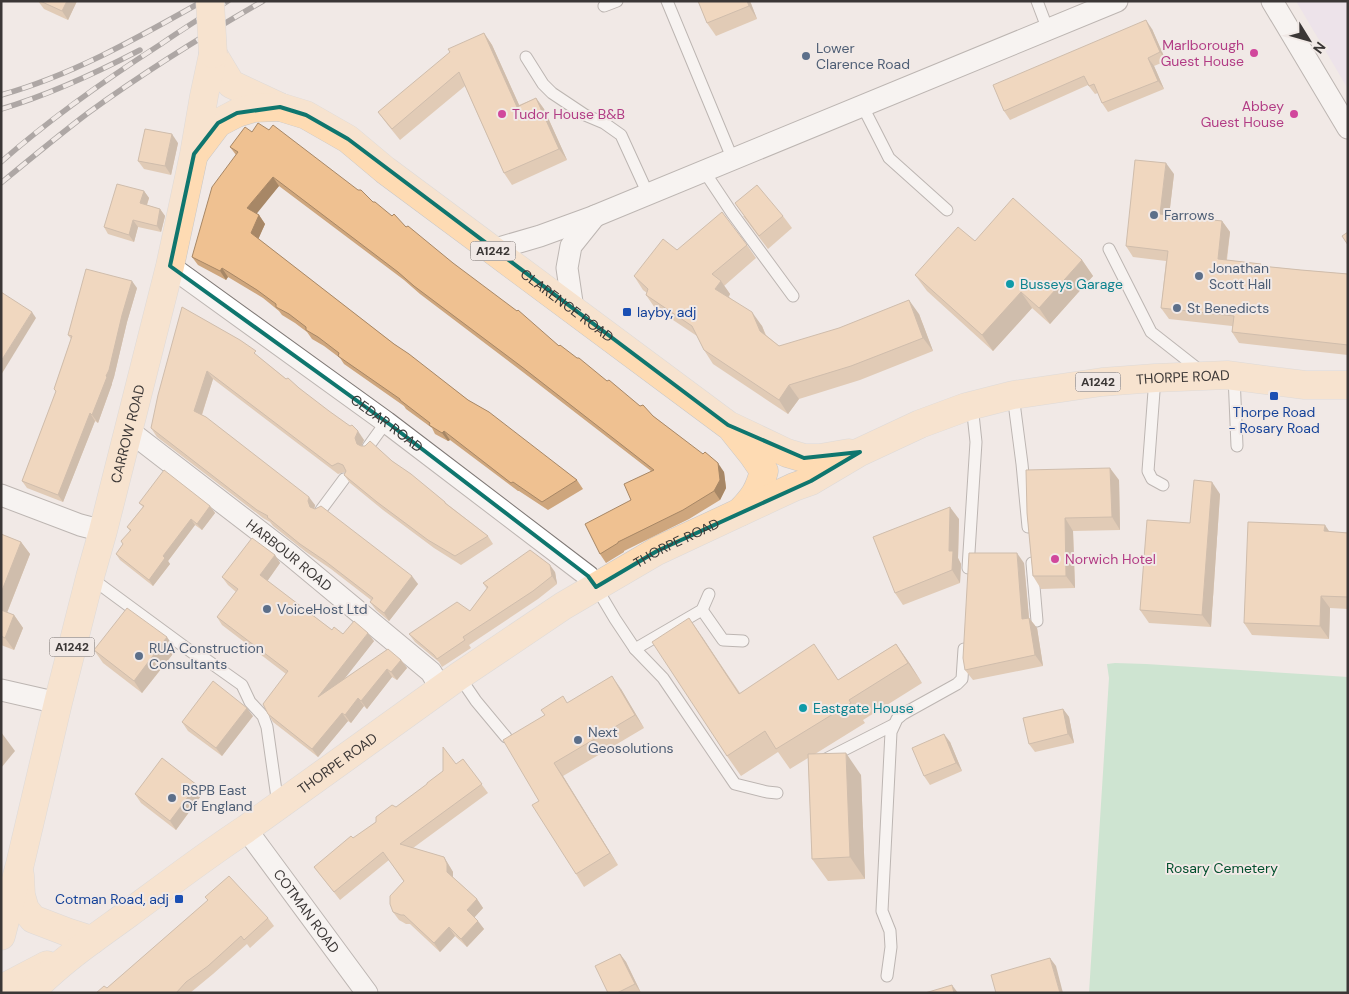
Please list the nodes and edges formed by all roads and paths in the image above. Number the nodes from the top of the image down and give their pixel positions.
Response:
1 (210, 1) edge
2 (617, 1) edge
3 (667, 1) edge
4 (1038, 1) edge
5 (1117, 1) edge
6 (1272, 1) edge
7 (604, 6) dead end
8 (1048, 30) junction
9 (213, 54) junction
10 (526, 57) dead end
11 (863, 106) junction
12 (280, 107) junction
13 (1348, 128) edge
14 (194, 154) junction
15 (733, 160) junction
16 (704, 171) junction
17 (648, 194) junction
18 (947, 210) dead end
19 (595, 216) junction
20 (1110, 249) dead end
21 (492, 250) junction
22 (170, 266) junction
23 (793, 296) dead end
24 (573, 309) junction
25 (1208, 376) junction
26 (1234, 376) junction
27 (1155, 378) junction
28 (1348, 385) edge
29 (1013, 395) junction
30 (972, 405) junction
31 (386, 422) junction
32 (728, 425) junction
33 (128, 430) junction
34 (1237, 446) dead end
35 (368, 447) edge
36 (860, 452) junction
37 (344, 479) edge
38 (1163, 485) dead end
39 (1, 495) edge
40 (321, 510) edge
41 (739, 513) junction
42 (103, 531) junction
43 (968, 575) edge
44 (90, 577) junction
45 (596, 587) junction
46 (709, 594) dead end
47 (702, 610) junction
48 (1037, 621) dead end
49 (743, 641) dead end
50 (965, 641) edge
51 (635, 649) junction
52 (450, 682) junction
53 (1, 690) edge
54 (58, 702) junction
55 (893, 725) junction
56 (506, 737) edge
57 (815, 765) edge
58 (777, 793) dead end
59 (278, 806) junction
60 (246, 829) junction
61 (20, 864) junction
62 (1, 936) edge
63 (92, 940) junction
64 (887, 976) dead end
65 (1, 989) edge
66 (30, 993) edge
67 (368, 993) edge

1 - 9 main road, CARROW ROAD / A1242, bridge
2 - 7 lane
3 - 15 lane
4 - 8 lane
5 - 8 street
6 - 13 street
8 - 11 street
9 - 12 main road, CLARENCE ROAD / A1242
9 - 14 main road, CARROW ROAD / A1242
10 - 17 lane
11 - 15 street
11 - 18 lane
12 - 14 main road, CLARENCE ROAD / A1242
12 - 21 main road, CLARENCE ROAD / A1242
14 - 22 main road, CARROW ROAD / A1242
15 - 16 street
16 - 17 street
16 - 23 lane
17 - 19 street
19 - 21 street
19 - 24 street
20 - 25 lane
21 - 24 main road, CLARENCE ROAD / A1242
22 - 31 street, CEDAR ROAD
22 - 33 main road, CARROW ROAD / A1242
24 - 32 main road, CLARENCE ROAD / A1242
25 - 26 main road, THORPE ROAD / A1242
25 - 27 main road, THORPE ROAD / A1242
26 - 28 main road, THORPE ROAD / A1242
26 - 34 lane
27 - 29 main road, THORPE ROAD / A1242
27 - 38 lane
29 - 30 main road, THORPE ROAD / A1242
29 - 48 lane
30 - 36 main road, THORPE ROAD / A1242
30 - 43 lane
31 - 35 lane
31 - 45 street, CEDAR ROAD
32 - 36 main road, CLARENCE ROAD / A1242
32 - 41 main road, CLARENCE ROAD / A1242
33 - 42 main road, CARROW ROAD / A1242
33 - 52 street, HARBOUR ROAD
36 - 41 main road, THORPE ROAD / A1242
37 - 40 lane
39 - 42 street
41 - 45 main road, THORPE ROAD / A1242
42 - 44 main road, CARROW ROAD / A1242
44 - 54 main road, CARROW ROAD / A1242
44 - 59 lane
45 - 51 lane
45 - 52 main road, THORPE ROAD / A1242
46 - 47 lane
47 - 49 lane
47 - 51 lane
50 - 55 lane
51 - 58 lane
52 - 56 lane
52 - 59 main road, THORPE ROAD / A1242
53 - 54 street
54 - 61 main road, CARROW ROAD / A1242
55 - 57 lane
55 - 64 lane
59 - 60 main road, THORPE ROAD / A1242
60 - 63 main road, THORPE ROAD / A1242
60 - 67 street, COTMAN ROAD
61 - 62 main road, A1242
61 - 63 main road, A1242
63 - 65 main road, THORPE ROAD
63 - 66 main road, THORPE ROAD / A1242

